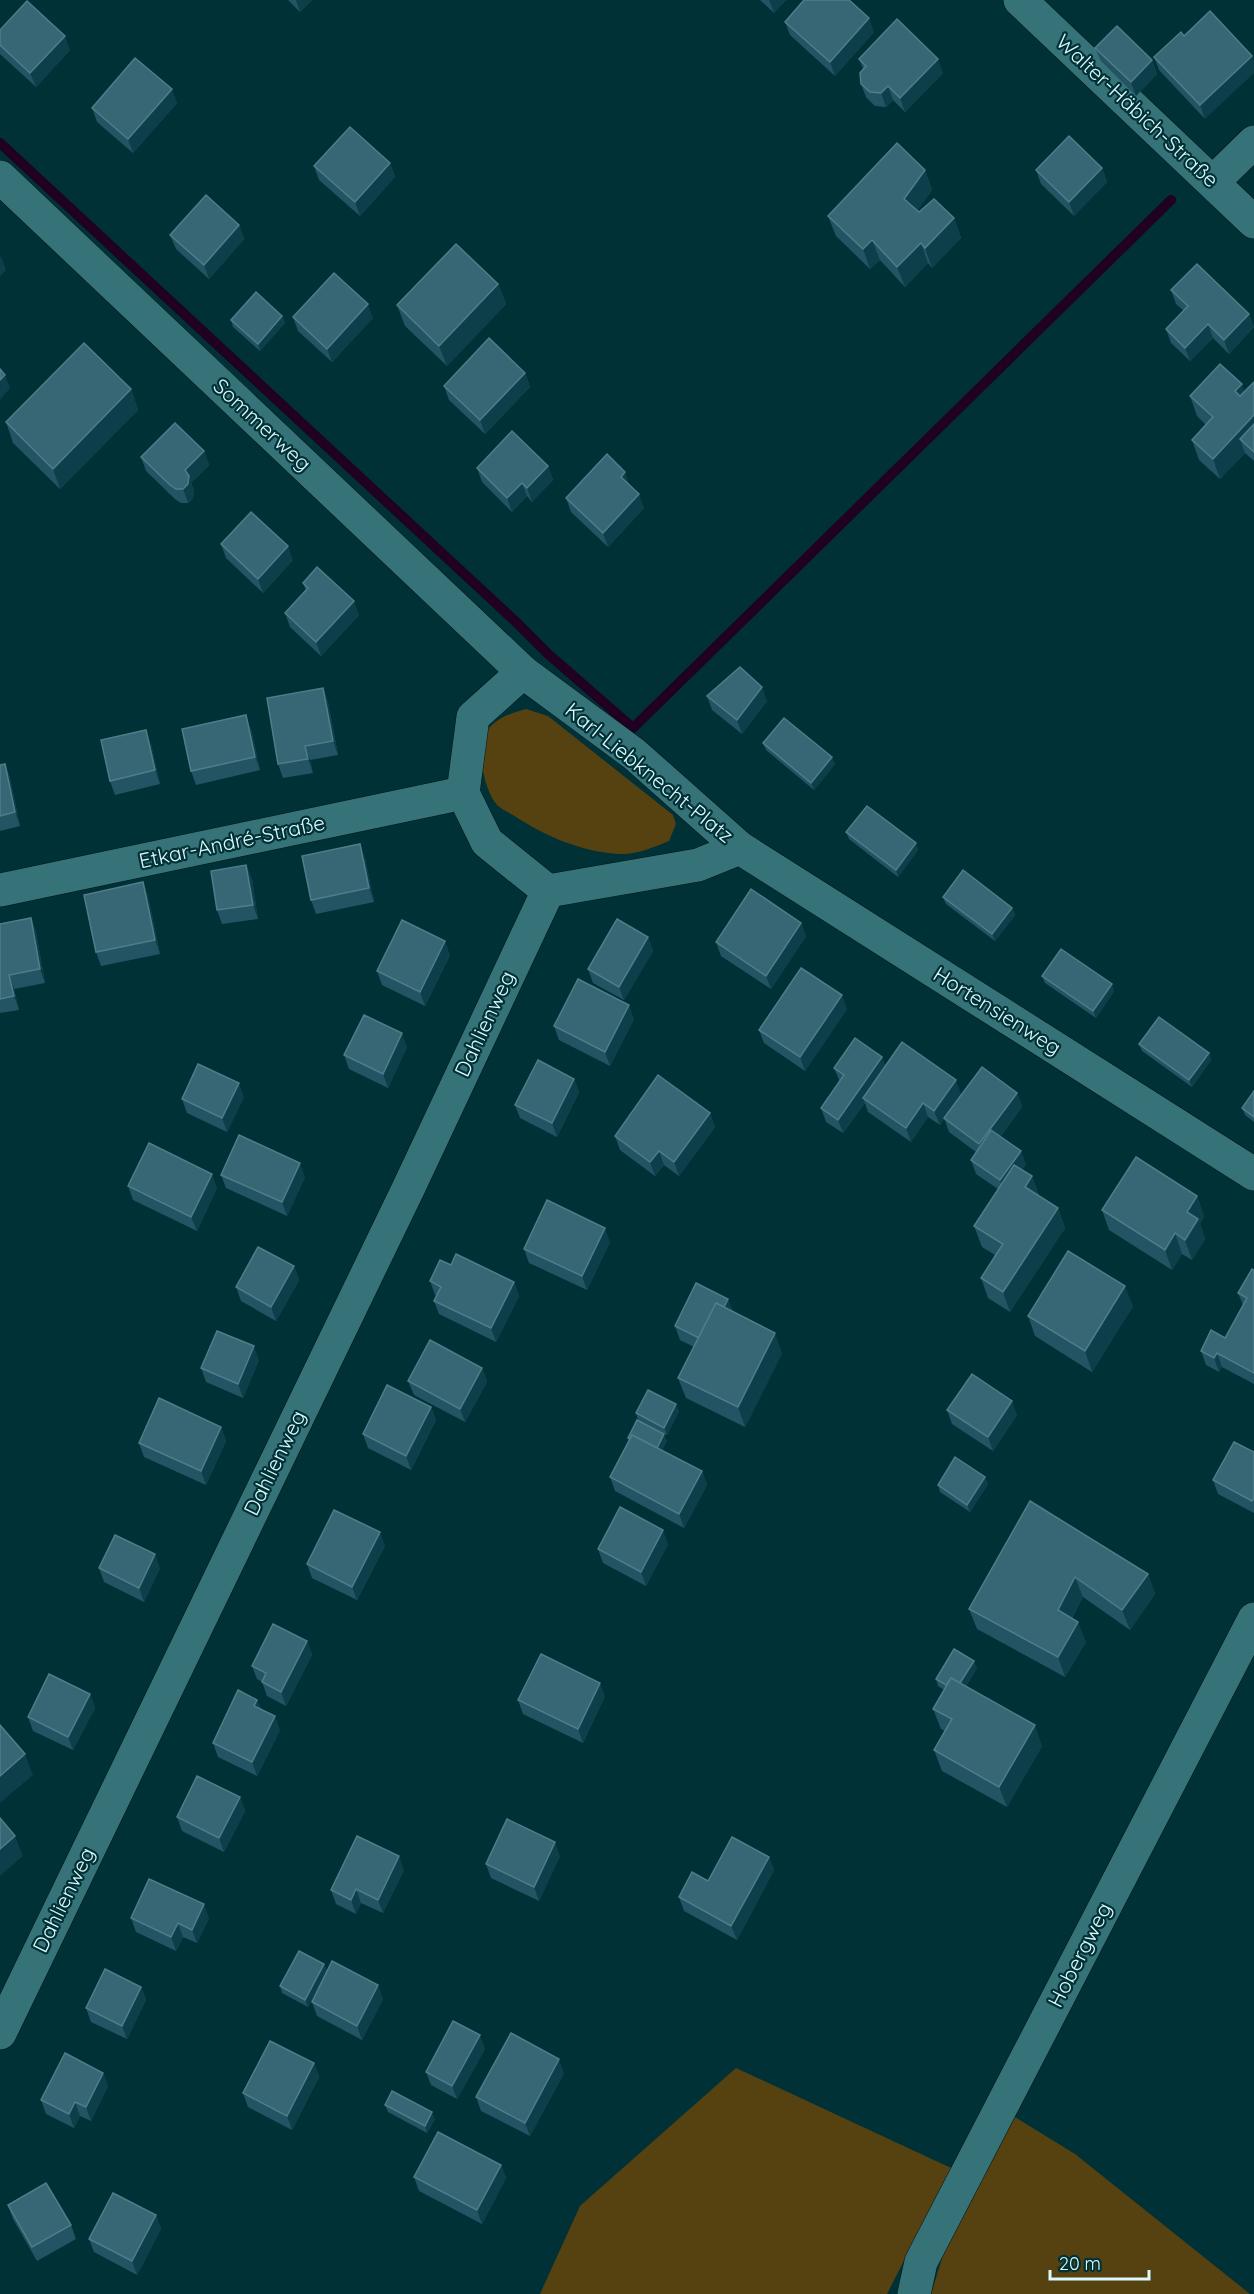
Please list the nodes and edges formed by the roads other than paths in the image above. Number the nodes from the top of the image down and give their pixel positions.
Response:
1 (1020, 0) edge
2 (1254, 142) edge
3 (0, 177) edge
4 (1213, 182) junction
5 (1254, 222) edge
6 (524, 672) junction
7 (463, 793) junction
8 (740, 848) junction
9 (0, 890) edge
10 (548, 891) junction
11 (1254, 1174) edge
12 (1254, 1619) edge
13 (0, 2033) edge
14 (914, 2294) edge

1 - 4 street, Walter-Häbich-Straße
2 - 4 street
3 - 6 street, Sommerweg
4 - 5 street, Walter-Häbich-Straße
6 - 7 street
6 - 8 street, Karl-Liebknecht-Platz
7 - 9 street, Etkar-André-Straße
7 - 10 street
8 - 10 street, Karl-Liebknecht-Platz
8 - 11 street, Hortensienweg
10 - 13 street, Dahlienweg
12 - 14 street, Hobergweg

